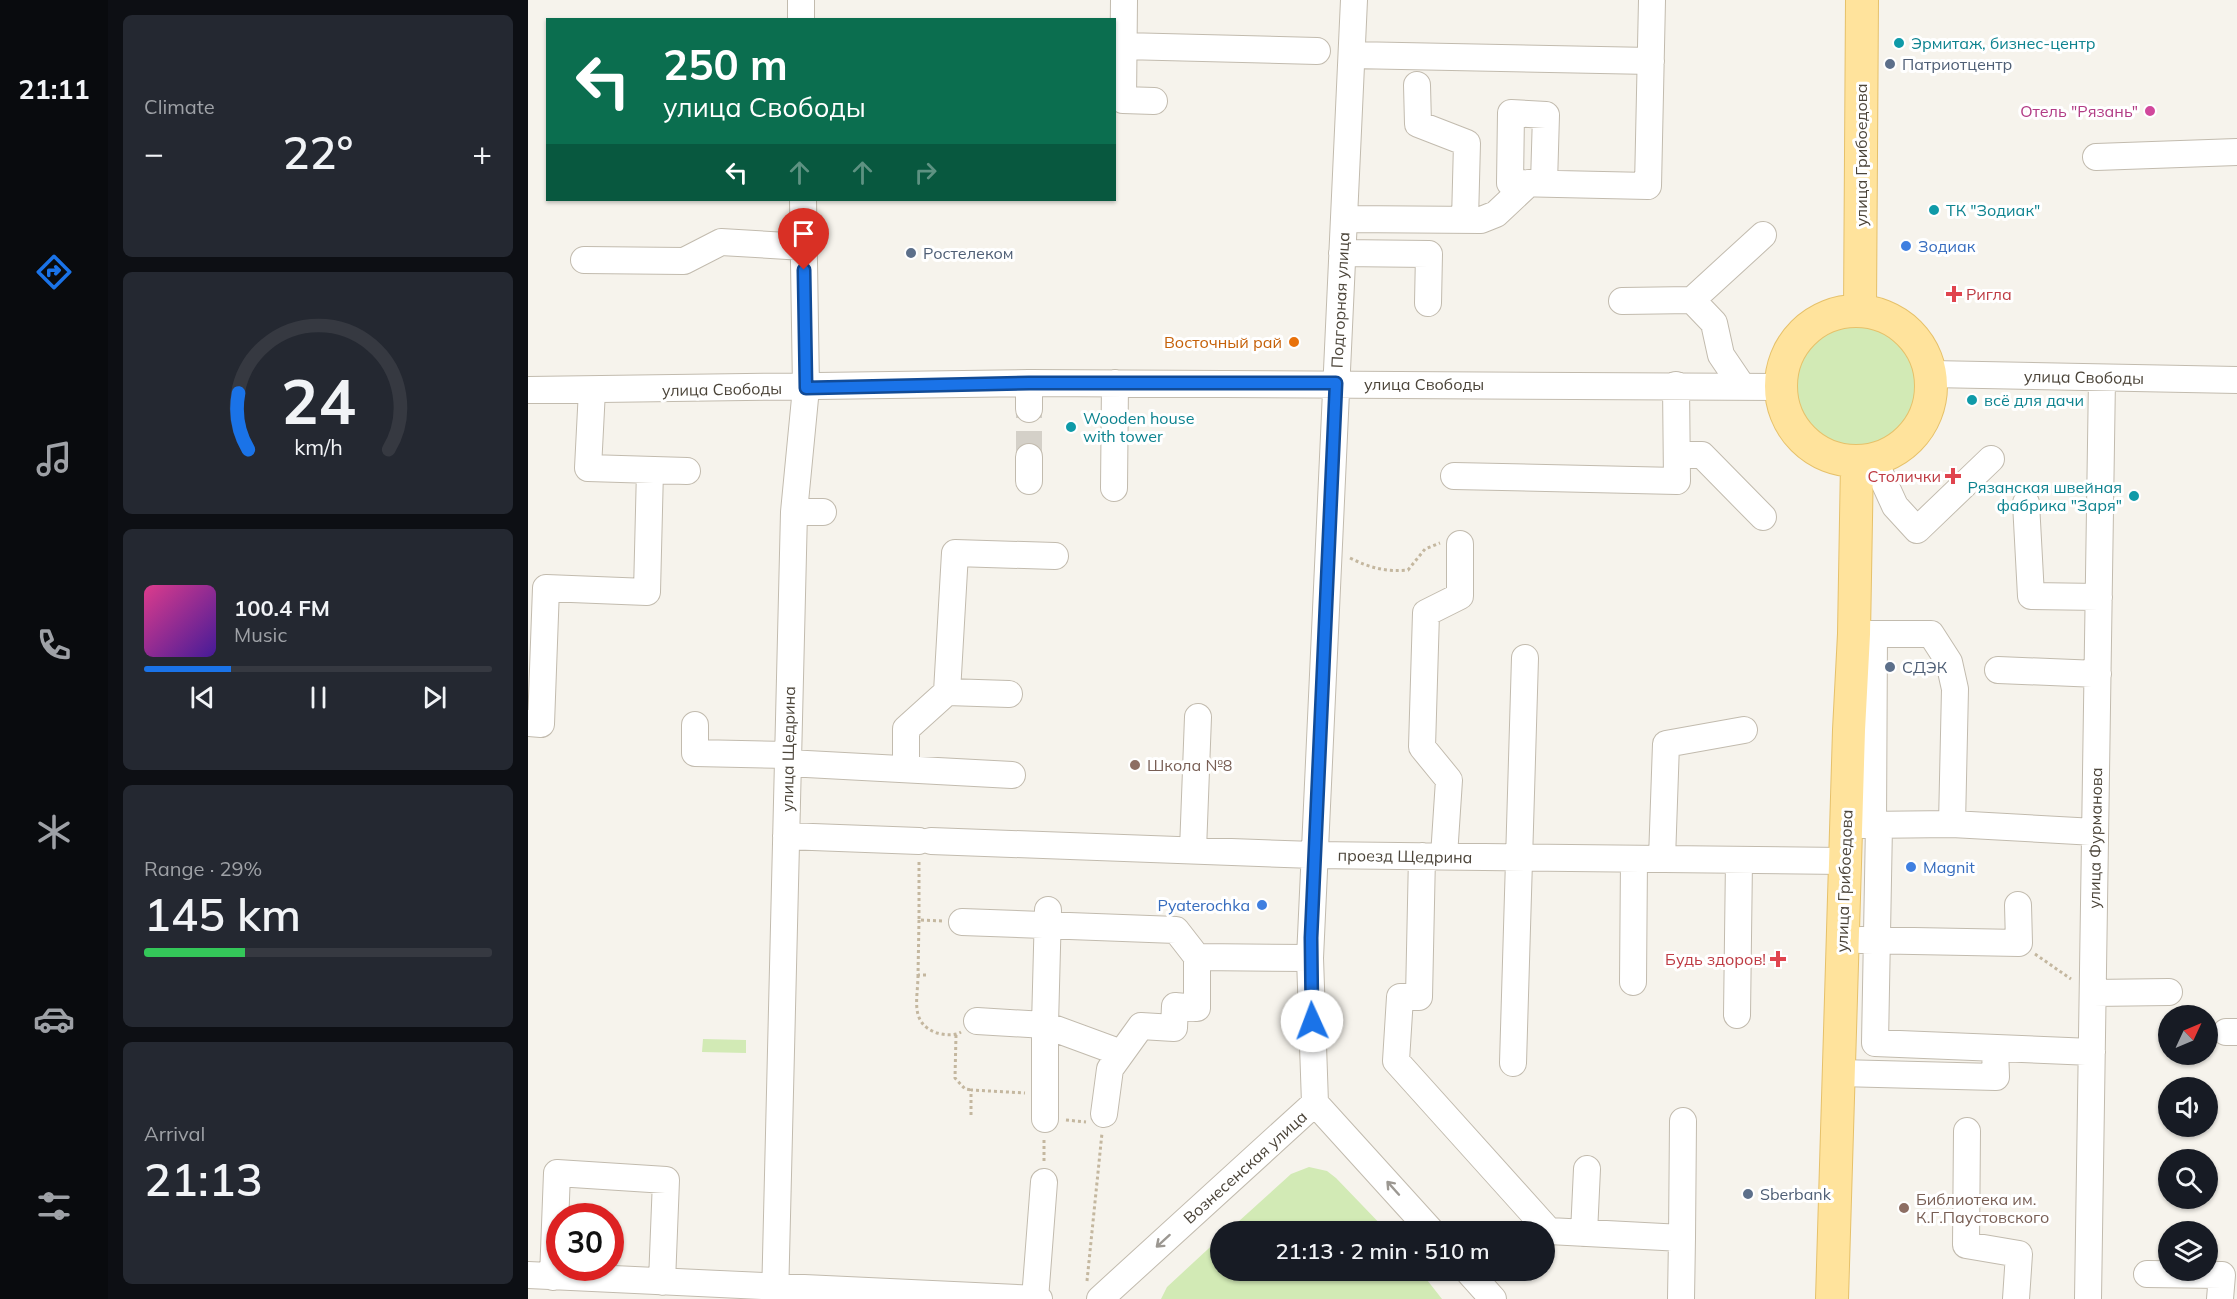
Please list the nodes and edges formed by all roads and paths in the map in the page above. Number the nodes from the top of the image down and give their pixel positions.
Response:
1 (801, 0) edge
2 (1124, 0) edge
3 (1354, 0) edge
4 (1652, 0) edge
5 (1862, 0) edge
6 (801, 18) edge
7 (1123, 46) junction
8 (1317, 51) dead end
9 (1352, 55) junction
10 (1651, 60) junction
11 (1417, 85) dead end
12 (1154, 101) dead end
13 (2237, 152) edge
14 (2096, 157) dead end
15 (803, 201) edge
16 (1344, 219) junction
17 (1465, 220) junction
18 (1763, 235) dead end
19 (804, 247) junction
20 (1342, 253) junction
21 (584, 260) dead end
22 (1692, 300) junction
23 (1622, 301) dead end
24 (1428, 303) dead end
25 (1860, 310) junction
26 (1930, 374) junction
27 (2102, 378) junction
28 (2237, 380) edge
29 (1029, 383) junction
30 (1115, 383) junction
31 (1336, 383) junction
32 (1676, 385) junction
33 (1742, 386) junction
34 (1780, 387) junction
35 (806, 388) junction
36 (528, 390) edge
37 (592, 390) junction
38 (1029, 410) tunnel mouth
39 (1677, 455) junction
40 (1991, 459) dead end
41 (1865, 461) junction
42 (650, 470) junction
43 (687, 471) dead end
44 (1454, 476) dead end
45 (1114, 488) dead end
46 (2026, 503) dead end
47 (794, 512) junction
48 (823, 512) dead end
49 (1762, 517) dead end
50 (1460, 544) joint
51 (1328, 552) junction
52 (1055, 556) dead end
53 (2099, 597) junction
54 (1864, 634) junction
55 (1525, 658) dead end
56 (1998, 670) dead end
57 (2098, 674) junction
58 (947, 692) junction
59 (1009, 694) dead end
60 (1198, 717) dead end
61 (528, 723) edge
62 (695, 725) dead end
63 (1744, 730) dead end
64 (788, 759) junction
65 (906, 769) junction
66 (1012, 775) dead end
67 (1952, 824) junction
68 (1866, 825) junction
69 (2095, 832) junction
70 (786, 836) junction
71 (925, 841) junction
72 (1192, 850) junction
73 (1314, 855) junction
74 (1433, 856) junction
75 (1518, 857) junction
76 (1634, 858) junction
77 (1662, 859) junction
78 (1738, 860) junction
79 (1844, 861) junction
80 (2018, 905) dead end
81 (1048, 917) junction
82 (920, 920) junction
83 (962, 922) joint
84 (1877, 939) junction
85 (1842, 940) junction
86 (2019, 943) junction
87 (1197, 957) junction
88 (1310, 958) junction
89 (918, 975) junction
90 (928, 975) dead end
91 (1633, 982) dead end
92 (2169, 992) dead end
93 (2093, 993) junction
94 (1737, 1015) dead end
95 (977, 1021) dead end
96 (1046, 1025) junction
97 (1995, 1049) junction
98 (2092, 1052) junction
99 (1121, 1053) junction
100 (1513, 1063) dead end
101 (1839, 1073) junction
102 (971, 1090) junction
103 (1315, 1103) junction
104 (1045, 1107) junction
105 (971, 1115) dead end
106 (1104, 1119) junction
107 (1683, 1121) dead end
108 (1967, 1131) dead end
109 (1587, 1169) dead end
110 (1044, 1182) joint
111 (1422, 1221) edge
112 (1584, 1233) junction
113 (1682, 1238) junction
114 (2147, 1274) dead end
115 (540, 1276) edge
116 (1477, 1281) edge
117 (662, 1282) junction
118 (1093, 1291) edge
119 (776, 1293) edge
120 (1035, 1299) edge
121 (1040, 1299) edge
122 (1493, 1299) edge
123 (1682, 1299) edge
124 (1832, 1299) edge
125 (2016, 1299) edge
126 (2088, 1299) edge
127 (2220, 1299) edge

1 - 6 street
2 - 7 street
3 - 9 street, Подгорная улица
4 - 10 street
5 - 25 main road, улица Грибоедова
7 - 8 street
7 - 12 street
9 - 10 street
9 - 16 street, Подгорная улица
10 - 17 street
11 - 17 street
13 - 14 street
15 - 19 street, улица Щедрина
16 - 17 street
16 - 20 street, Подгорная улица
18 - 22 street
19 - 21 street
19 - 35 street, улица Щедрина
20 - 24 street
20 - 31 street, Подгорная улица
22 - 23 street
22 - 33 street
25 - 26 main road
25 - 34 main road
26 - 27 street, улица Свободы
26 - 41 main road
27 - 28 street, улица Свободы
27 - 53 street, улица Фурманова
29 - 30 street, улица Свободы
29 - 35 street, улица Свободы
29 - 38 street
30 - 31 street, улица Свободы
30 - 45 street
31 - 32 street, улица Свободы
31 - 51 street, Подгорная улица
32 - 33 street, улица Свободы
32 - 39 street
33 - 34 street, улица Свободы
34 - 41 main road
35 - 37 street, улица Свободы
35 - 47 street, улица Щедрина
36 - 37 street, улица Свободы
37 - 42 street
39 - 44 street
39 - 49 street
40 - 41 street
41 - 54 main road, улица Грибоедова
42 - 43 street
42 - 61 street
46 - 53 street
47 - 48 street
47 - 64 street, улица Щедрина
50 - 51 path
50 - 74 street
51 - 73 street, Подгорная улица
52 - 58 street
53 - 57 street, улица Фурманова
54 - 67 street
54 - 68 main road, улица Грибоедова
55 - 75 street
56 - 57 street
57 - 69 street, улица Фурманова
58 - 59 street
58 - 65 street
60 - 72 street
62 - 64 street
63 - 77 street
64 - 65 street
64 - 70 street, улица Щедрина
65 - 66 street
67 - 68 street
67 - 69 street
68 - 79 main road, улица Грибоедова
68 - 84 street
69 - 93 street, улица Фурманова
70 - 71 street, проезд Щедрина
70 - 119 street, улица Щедрина
71 - 72 street, проезд Щедрина
71 - 82 path
72 - 73 street, проезд Щедрина
73 - 74 street, проезд Щедрина
73 - 88 street, Подгорная улица
74 - 75 street, проезд Щедрина
74 - 112 street
75 - 76 street, проезд Щедрина
75 - 100 street
76 - 77 street, проезд Щедрина
76 - 91 street
77 - 78 street, проезд Щедрина
78 - 79 street, проезд Щедрина
78 - 94 street
79 - 85 main road, улица Грибоедова
80 - 86 street
81 - 83 street
81 - 87 street
81 - 96 street
82 - 83 path
82 - 89 path
84 - 85 street
84 - 86 street
84 - 97 street
85 - 101 main road, улица Грибоедова
86 - 93 path
87 - 88 street
87 - 99 street
88 - 103 street, Подгорная улица
89 - 90 path
89 - 102 path
92 - 93 street
93 - 98 street, улица Фурманова
95 - 96 street
96 - 99 street
96 - 104 street
97 - 98 street
97 - 101 street
98 - 126 street, улица Фурманова
99 - 106 street
101 - 124 main road, улица Грибоедова
102 - 104 path
102 - 105 path
111 -> 103 street, Вознесенская улица
103 -> 118 street, Вознесенская улица
104 - 106 path
104 - 110 path
106 - 118 path
107 - 113 street
108 - 125 street
109 - 112 street
110 - 120 street
112 - 113 street
113 - 123 street
114 - 127 street
115 - 117 street
115 - 117 street
116 - 122 street
117 - 119 street
119 - 120 street
120 - 121 street

